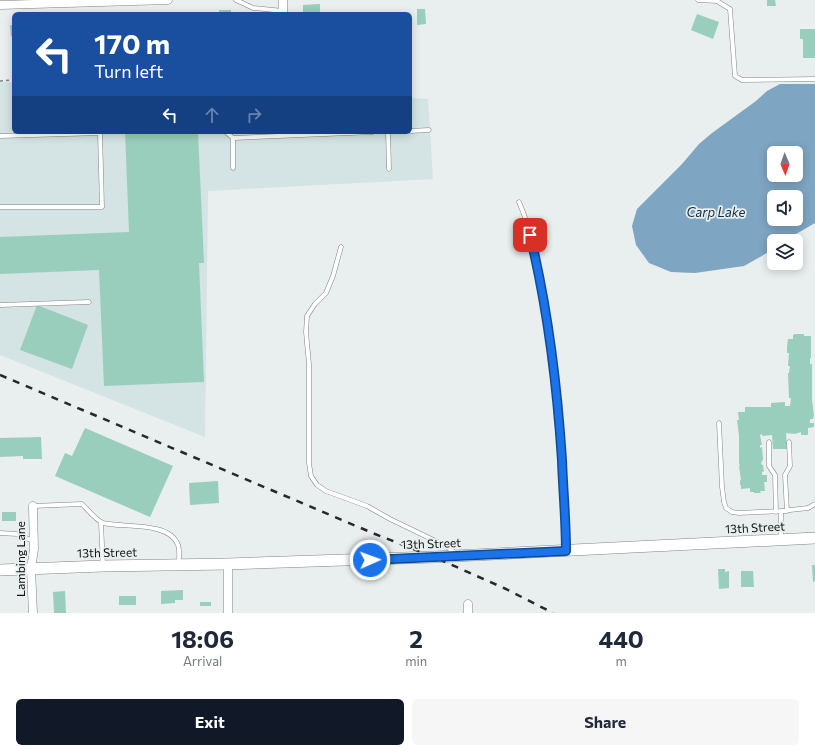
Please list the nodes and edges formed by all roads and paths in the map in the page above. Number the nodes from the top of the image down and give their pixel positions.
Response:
1 (168, 0) edge
2 (236, 0) edge
3 (283, 0) edge
4 (698, 0) edge
5 (0, 5) edge
6 (283, 12) edge
7 (815, 79) edge
8 (12, 80) edge
9 (0, 81) edge
10 (429, 130) dead end
11 (412, 131) edge
12 (67, 134) edge
13 (101, 134) edge
14 (228, 134) edge
15 (326, 134) edge
16 (388, 134) edge
17 (0, 136) edge
18 (233, 138) junction
19 (233, 168) dead end
20 (389, 169) dead end
21 (519, 202) dead end
22 (0, 207) edge
23 (341, 247) dead end
24 (89, 302) dead end
25 (0, 305) edge
26 (719, 423) dead end
27 (769, 442) dead end
28 (789, 442) dead end
29 (775, 475) junction
30 (785, 475) junction
31 (815, 504) edge
32 (33, 506) joint
33 (781, 511) junction
34 (787, 511) junction
35 (776, 512) junction
36 (101, 523) junction
37 (0, 533) edge
38 (815, 538) edge
39 (781, 540) junction
40 (33, 541) junction
41 (566, 551) junction
42 (459, 556) junction
43 (228, 564) junction
44 (180, 565) junction
45 (103, 566) junction
46 (31, 569) junction
47 (0, 570) edge
48 (468, 604) dead end
49 (33, 613) edge
50 (228, 613) edge
51 (468, 613) edge

1 - 5 street
2 - 6 lane
3 - 6 street
4 - 7 lane
8 - 9 path
10 - 11 lane
12 - 17 lane
13 - 22 lane
14 - 18 lane
15 - 18 lane
16 - 20 lane
18 - 19 lane
21 - 41 lane
23 - 42 lane
24 - 25 lane
26 - 35 lane
27 - 29 lane
28 - 30 lane
29 - 30 lane
29 - 35 lane
30 - 34 lane
31 - 34 lane
32 - 36 lane
32 - 40 street, Lambing Lane
33 - 34 lane
33 - 35 lane
33 - 39 lane
36 - 44 lane
36 - 45 lane
37 - 40 lane
38 - 39 street, 13th Street
39 - 41 street, 13th Street
40 - 46 street, Lambing Lane
41 - 42 street, 13th Street
42 - 43 street, 13th Street
43 - 44 street, 13th Street
43 - 50 street
44 - 45 street, 13th Street
45 - 46 street, 13th Street
46 - 47 street, 13th Street
46 - 49 street, Lambing Lane
48 - 51 street

